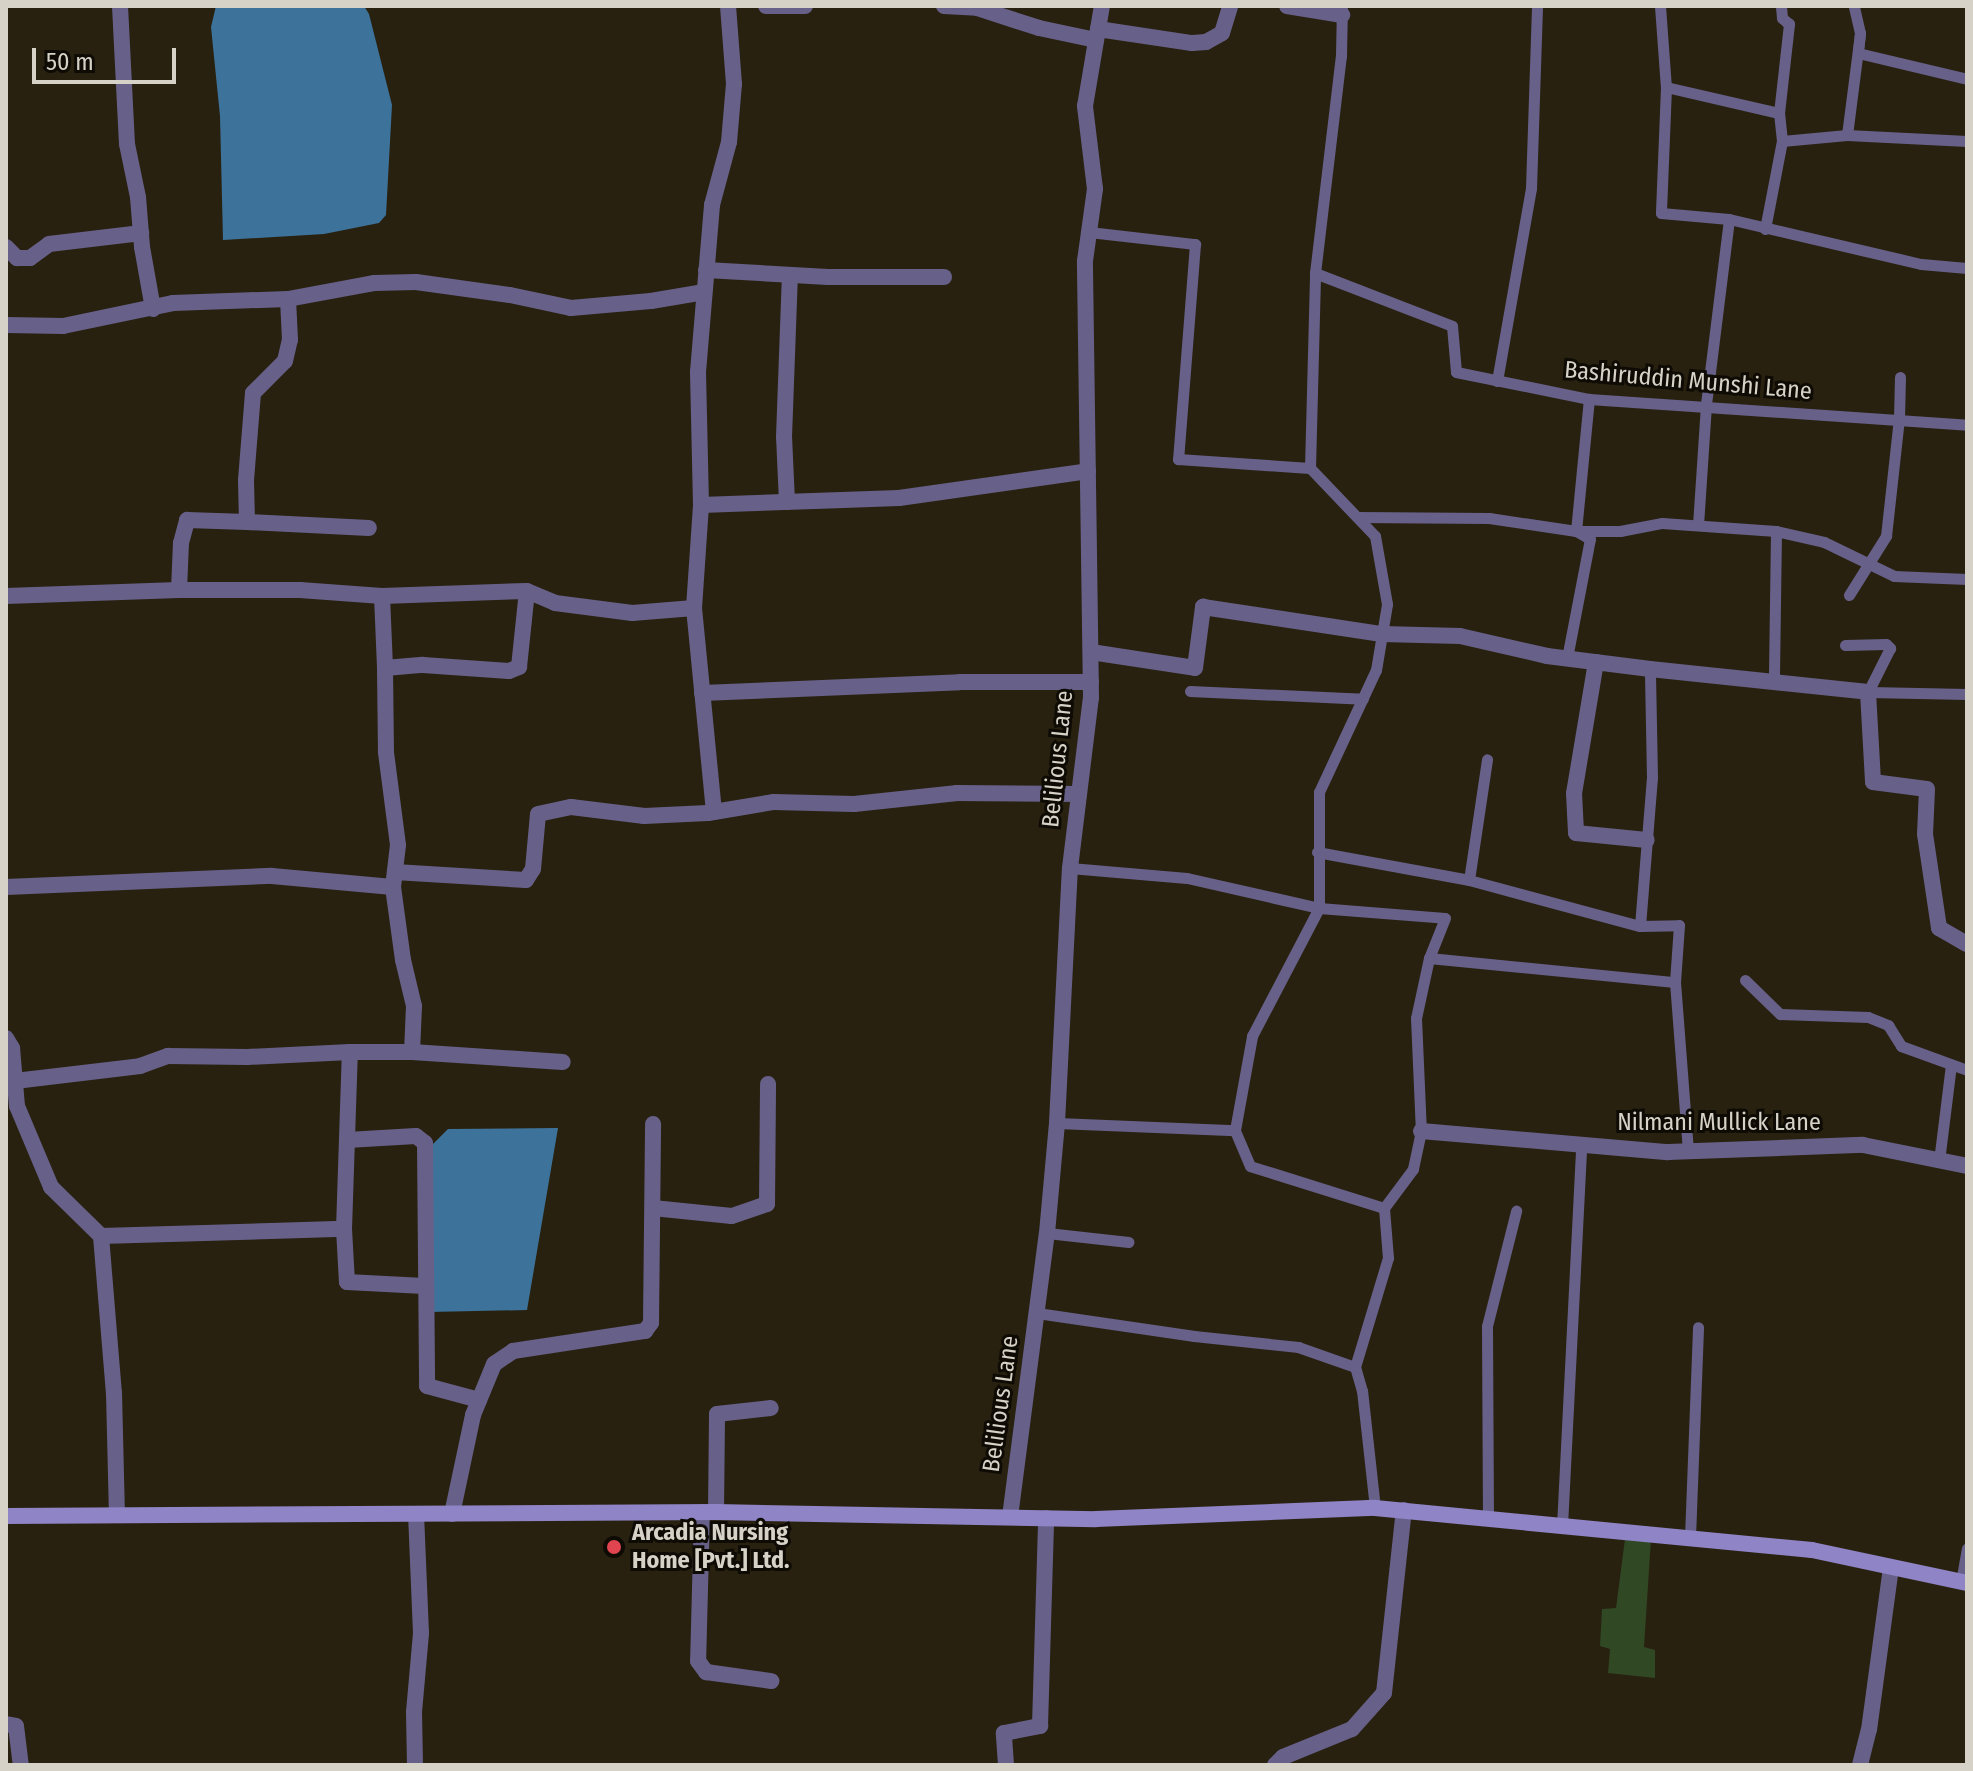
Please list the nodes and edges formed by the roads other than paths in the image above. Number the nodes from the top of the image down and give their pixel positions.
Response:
1 (120, 6) edge
2 (728, 6) edge
3 (766, 6) edge
4 (805, 6) edge
5 (944, 6) edge
6 (1102, 6) edge
7 (1230, 6) edge
8 (1287, 6) edge
9 (1537, 6) edge
10 (1660, 6) edge
11 (1781, 6) edge
12 (1854, 6) edge
13 (1342, 10) edge
14 (1860, 33) junction
15 (1097, 35) junction
16 (1967, 79) edge
17 (1666, 87) junction
18 (1779, 113) junction
19 (1847, 135) junction
20 (1782, 141) junction
21 (1967, 141) edge
22 (1729, 219) junction
23 (1765, 229) junction
24 (1089, 232) junction
25 (141, 233) junction
26 (6, 247) edge
27 (1967, 268) edge
28 (706, 270) junction
29 (1315, 273) junction
30 (790, 276) junction
31 (944, 277) dead end
32 (704, 292) junction
33 (288, 299) junction
34 (153, 309) junction
35 (6, 325) edge
36 (1900, 377) dead end
37 (1497, 381) junction
38 (1589, 399) junction
39 (1706, 404) junction
40 (1899, 418) junction
41 (1967, 425) edge
42 (1310, 468) junction
43 (1088, 471) junction
44 (787, 502) junction
45 (701, 505) junction
46 (1357, 517) junction
47 (247, 522) junction
48 (1698, 525) junction
49 (369, 528) dead end
50 (1576, 531) junction
51 (1776, 531) junction
52 (1869, 563) junction
53 (1967, 579) edge
54 (179, 590) junction
55 (527, 591) junction
56 (1849, 595) dead end
57 (6, 596) edge
58 (382, 596) junction
59 (694, 608) junction
60 (1382, 634) junction
61 (1845, 645) dead end
62 (1091, 652) junction
63 (1567, 658) junction
64 (1596, 662) junction
65 (385, 668) junction
66 (1650, 669) junction
67 (1091, 682) junction
68 (1785, 682) junction
69 (1190, 691) dead end
70 (1868, 692) junction
71 (702, 693) junction
72 (1967, 694) edge
73 (1363, 699) junction
74 (1487, 759) dead end
75 (1079, 794) junction
76 (714, 812) junction
77 (1647, 840) junction
78 (1317, 852) junction
79 (1070, 868) junction
80 (394, 880) junction
81 (1469, 880) junction
82 (6, 887) edge
83 (1319, 908) junction
84 (1640, 926) junction
85 (1967, 944) edge
86 (1429, 958) junction
87 (1745, 980) dead end
88 (1675, 982) junction
89 (6, 1038) edge
90 (350, 1052) junction
91 (412, 1052) junction
92 (563, 1062) dead end
93 (1951, 1065) junction
94 (1967, 1070) edge
95 (15, 1081) junction
96 (768, 1084) dead end
97 (1057, 1123) junction
98 (653, 1124) dead end
99 (1235, 1130) junction
100 (1421, 1131) junction
101 (347, 1140) junction
102 (1581, 1146) junction
103 (1688, 1151) junction
104 (1939, 1161) junction
105 (1967, 1166) edge
106 (653, 1208) junction
107 (1384, 1208) junction
108 (1516, 1211) dead end
109 (344, 1229) junction
110 (1047, 1233) junction
111 (101, 1236) junction
112 (1129, 1242) dead end
113 (424, 1286) junction
114 (1037, 1313) junction
115 (1698, 1327) dead end
116 (1355, 1367) junction
117 (479, 1400) junction
118 (771, 1408) dead end
119 (1375, 1508) junction
120 (1404, 1510) junction
121 (709, 1512) junction
122 (416, 1514) junction
123 (452, 1514) junction
124 (117, 1515) junction
125 (6, 1516) edge
126 (1010, 1517) junction
127 (1046, 1518) junction
128 (1488, 1519) junction
129 (1562, 1526) junction
130 (1690, 1537) junction
131 (1967, 1549) edge
132 (1891, 1567) junction
133 (1964, 1582) edge
134 (771, 1681) dead end
135 (6, 1724) edge
136 (21, 1765) edge
137 (415, 1765) edge
138 (1006, 1765) edge
139 (1275, 1765) edge
140 (1860, 1765) edge

1 - 25 street
2 - 28 street
3 - 4 street
5 - 15 street
6 - 15 street, Belilious Lane
7 - 15 street
8 - 13 street
9 - 37 lane
10 - 17 lane
11 - 18 lane
12 - 14 lane
13 - 29 lane
14 - 16 lane
14 - 19 lane
15 - 24 street, Belilious Lane
17 - 18 lane
17 - 22 lane
18 - 20 lane
19 - 20 lane
19 - 21 lane
20 - 23 lane
22 - 23 lane
22 - 39 lane
23 - 27 lane
24 - 42 lane
24 - 43 street, Belilious Lane
25 - 26 street
25 - 34 street
28 - 30 street
28 - 32 street
29 - 37 lane, Bashiruddin Munshi Lane
29 - 42 lane
30 - 31 street
30 - 44 street
32 - 33 street
32 - 45 street
33 - 34 street
33 - 47 street
34 - 35 street
36 - 40 lane
37 - 38 lane, Bashiruddin Munshi Lane
38 - 39 lane, Bashiruddin Munshi Lane
38 - 50 lane
39 - 40 lane, Bashiruddin Munshi Lane
39 - 48 lane
40 - 41 lane, Bashiruddin Munshi Lane
40 - 52 lane
42 - 46 lane
43 - 44 street
43 - 62 street, Belilious Lane
44 - 45 street
45 - 59 street
46 - 50 lane
46 - 60 lane
47 - 49 street
47 - 54 street
48 - 50 lane
48 - 51 lane
50 - 63 lane
51 - 52 lane
51 - 68 lane
52 - 53 lane
52 - 56 lane
54 - 57 street
54 - 58 street
55 - 58 street
55 - 59 street
55 - 65 street
58 - 65 street
59 - 71 street
60 - 62 street
60 - 63 street
60 - 73 lane
61 - 70 lane
62 - 67 street, Belilious Lane
63 - 64 street
64 - 66 street
64 - 77 street
65 - 80 street
66 - 68 street
66 - 77 lane
67 - 71 street
67 - 75 street, Belilious Lane
68 - 70 street
69 - 73 lane
70 - 72 lane
70 - 85 street
71 - 76 street
73 - 78 lane
74 - 81 lane
75 - 76 street
75 - 79 street, Belilious Lane
76 - 80 street
77 - 84 lane
78 - 81 lane
78 - 83 lane
79 - 83 lane
79 - 97 street, Belilious Lane
80 - 82 street
80 - 91 street
81 - 84 lane
83 - 86 lane
83 - 99 lane
84 - 88 lane
86 - 88 lane
86 - 100 lane
87 - 93 lane
88 - 103 lane
89 - 95 street
90 - 91 street
90 - 95 street
90 - 101 street
91 - 92 street
93 - 94 lane
93 - 104 lane
95 - 111 street
96 - 106 street
97 - 99 lane
97 - 110 street, Belilious Lane
98 - 106 street
99 - 107 lane
100 - 102 street, Nilmani Mullick Lane
100 - 107 lane
101 - 109 street
101 - 113 street
102 - 103 street, Nilmani Mullick Lane
102 - 129 lane
103 - 104 street, Nilmani Mullick Lane
104 - 105 street, Nilmani Mullick Lane
106 - 117 street
107 - 116 lane
108 - 128 lane
109 - 111 street
109 - 113 street
110 - 112 lane
110 - 114 street, Belilious Lane
111 - 124 street
113 - 117 street
114 - 116 lane
114 - 126 street, Belilious Lane
115 - 130 lane
116 - 119 lane
117 - 123 street
118 - 121 street
119 - 120 main road
119 - 127 main road
120 - 128 main road
120 - 139 street
121 - 123 main road
121 - 126 main road
121 - 134 street
122 - 123 main road
122 - 124 main road
122 - 137 street
124 - 125 main road
126 - 127 main road
127 - 138 street
128 - 129 main road
129 - 130 main road
130 - 132 main road
131 - 133 lane
132 - 133 main road
132 - 140 street
135 - 136 street

